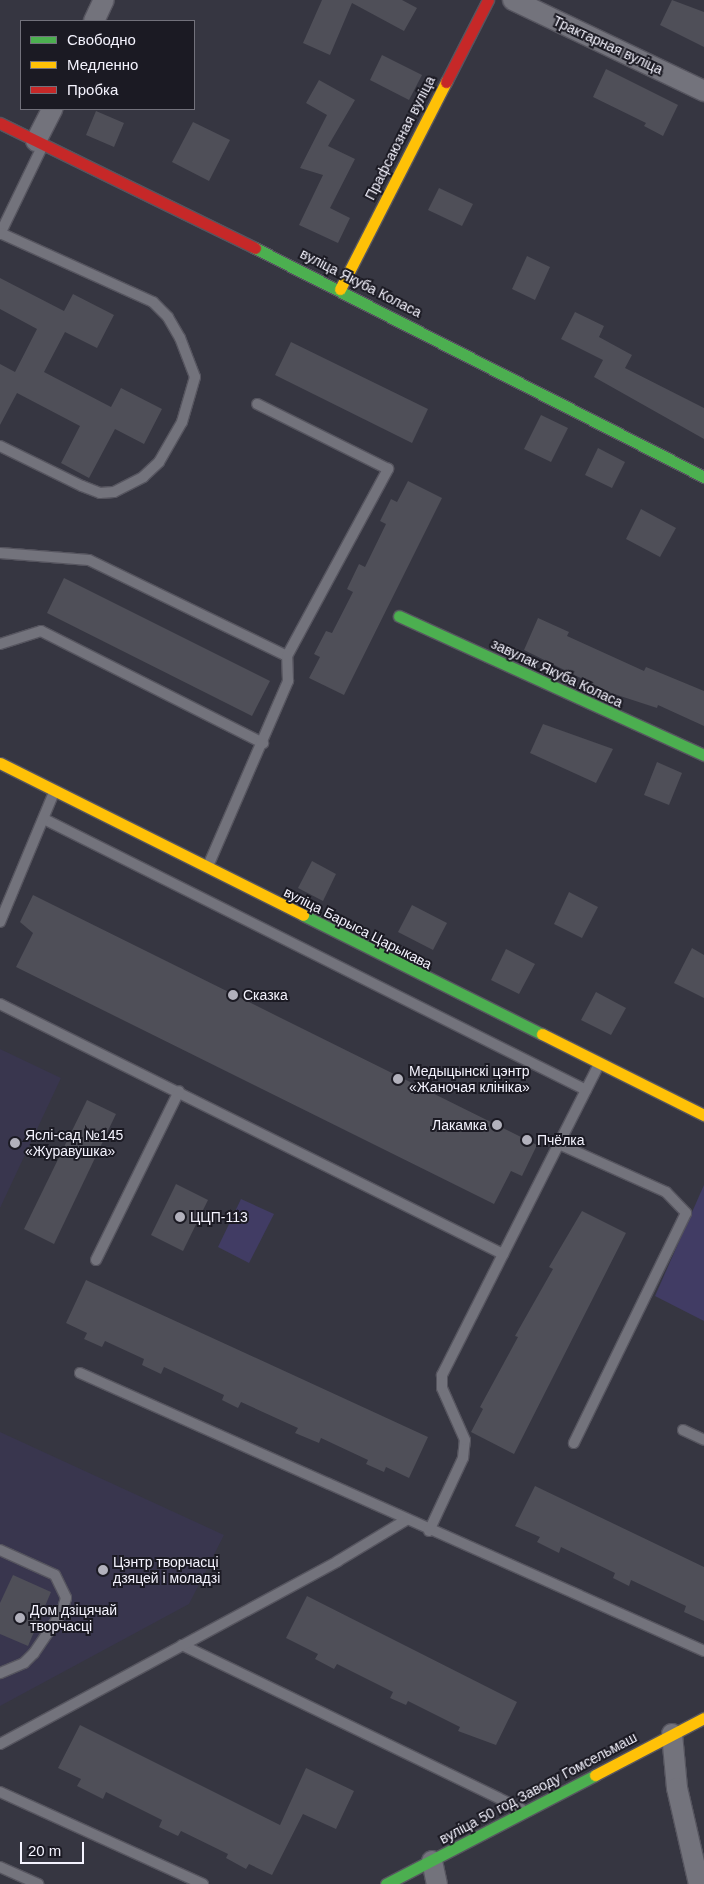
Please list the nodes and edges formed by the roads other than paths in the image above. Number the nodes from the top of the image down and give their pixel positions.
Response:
1 (104, 0) edge
2 (488, 0) edge
3 (512, 0) edge
4 (94, 20) edge
5 (704, 91) edge
6 (52, 110) edge
7 (0, 123) edge
8 (40, 142) junction
9 (0, 234) edge
10 (340, 289) junction
11 (257, 404) dead end
12 (0, 446) edge
13 (704, 477) edge
14 (0, 553) edge
15 (399, 616) dead end
16 (0, 644) edge
17 (288, 656) junction
18 (263, 743) junction
19 (704, 755) edge
20 (0, 763) edge
21 (54, 791) junction
22 (44, 819) junction
23 (206, 869) junction
24 (0, 922) edge
25 (0, 1004) edge
26 (599, 1064) junction
27 (586, 1090) junction
28 (179, 1091) junction
29 (704, 1115) edge
30 (561, 1145) junction
31 (504, 1254) junction
32 (96, 1260) dead end
33 (80, 1373) dead end
34 (683, 1430) dead end
35 (704, 1440) edge
36 (574, 1443) dead end
37 (406, 1520) junction
38 (429, 1531) junction
39 (0, 1550) edge
40 (182, 1645) junction
41 (704, 1651) edge
42 (0, 1673) edge
43 (704, 1718) edge
44 (672, 1734) junction
45 (1, 1741) edge
46 (0, 1792) edge
47 (528, 1812) junction
48 (432, 1861) junction
49 (0, 1867) edge
50 (38, 1884) edge
51 (203, 1884) edge
52 (386, 1884) edge
53 (437, 1884) edge
54 (699, 1884) edge

1 - 4 street
2 - 10 street, Прафсаюзная вуліца
3 - 5 street, Трактарная вуліца
6 - 8 street
7 - 8 street, вуліца Якуба Коласа
8 - 9 lane
8 - 10 street, вуліца Якуба Коласа
9 - 12 lane
10 - 13 street, вуліца Якуба Коласа
11 - 17 lane
14 - 17 lane
15 - 19 street, завулак Якуба Коласа
16 - 18 lane
17 - 18 lane
18 - 23 lane
20 - 21 street, вуліца Барыса Царыкава
21 - 22 lane
21 - 23 street, вуліца Барыса Царыкава
22 - 24 lane
22 - 27 lane
23 - 26 street, вуліца Барыса Царыкава
25 - 28 lane
26 - 27 lane
26 - 29 street, вуліца Барыса Царыкава
27 - 30 lane
28 - 31 lane
28 - 32 lane
30 - 31 lane
30 - 36 lane
31 - 38 lane
33 - 37 lane
34 - 35 lane
37 - 38 lane
37 - 40 lane
38 - 41 lane
39 - 42 lane
40 - 45 lane
40 - 47 lane
43 - 44 street, вуліца 50 год Заводу Гомсельмаш
44 - 47 street, вуліца 50 год Заводу Гомсельмаш
44 - 54 street
46 - 51 lane
47 - 48 street, вуліца 50 год Заводу Гомсельмаш
48 - 52 street, вуліца 50 год Заводу Гомсельмаш
48 - 53 street
49 - 50 lane

